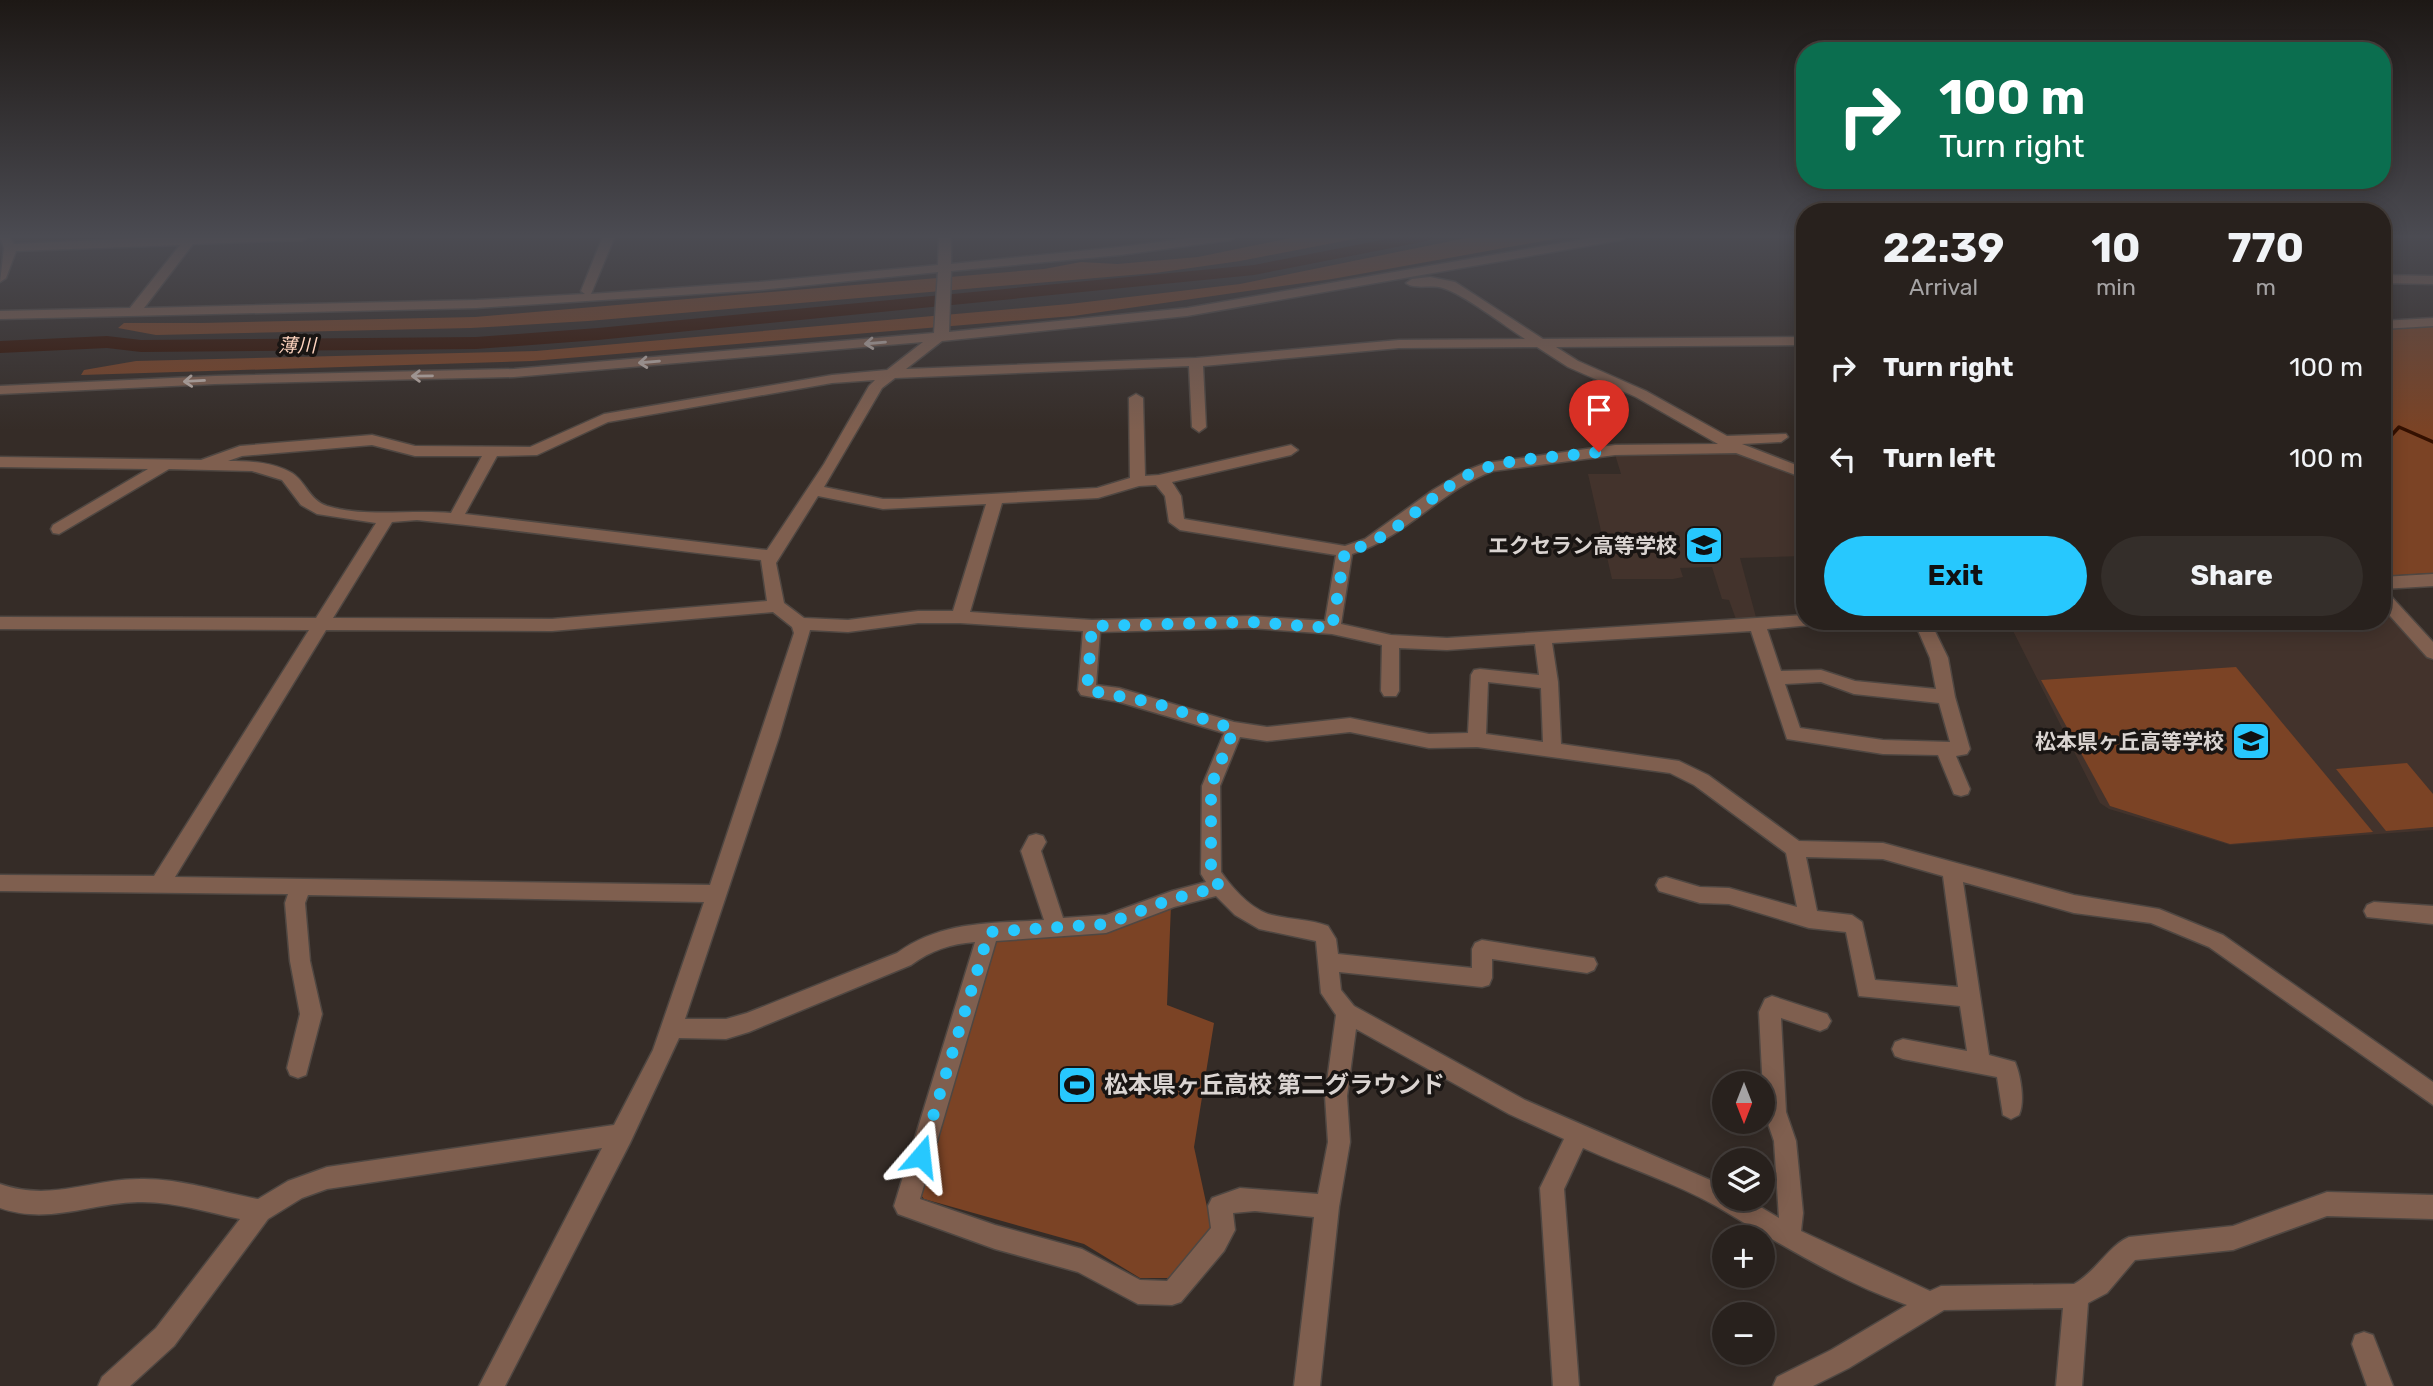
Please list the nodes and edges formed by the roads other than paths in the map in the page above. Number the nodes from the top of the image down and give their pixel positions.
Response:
1 (143, 301) edge
2 (541, 301) edge
3 (942, 301) edge
4 (1258, 301) edge
5 (1475, 301) edge
6 (0, 304) edge
7 (135, 311) junction
8 (71, 313) junction
9 (0, 315) edge
10 (2433, 322) edge
11 (2391, 324) edge
12 (941, 334) junction
13 (1796, 341) edge
14 (1536, 342) junction
15 (1196, 362) junction
16 (891, 374) junction
17 (0, 390) edge
18 (1136, 398) dead end
19 (1199, 427) dead end
20 (1781, 437) dead end
21 (1731, 445) junction
22 (1291, 450) dead end
23 (492, 452) junction
24 (0, 462) edge
25 (169, 463) junction
26 (206, 464) junction
27 (1796, 470) edge
28 (1159, 480) junction
29 (1138, 481) junction
30 (814, 490) junction
31 (995, 500) junction
32 (387, 518) junction
33 (455, 519) junction
34 (59, 529) dead end
35 (1345, 551) junction
36 (771, 556) junction
37 (2433, 580) edge
38 (2391, 582) edge
39 (776, 607) junction
40 (2391, 607) edge
41 (960, 617) junction
42 (1796, 622) edge
43 (0, 623) edge
44 (323, 623) junction
45 (800, 624) junction
46 (1757, 624) junction
47 (1092, 626) junction
48 (1332, 628) junction
49 (1926, 630) edge
50 (1544, 639) junction
51 (1391, 641) junction
52 (2433, 653) edge
53 (1773, 678) junction
54 (1549, 682) junction
55 (1390, 691) dead end
56 (1946, 697) junction
57 (1234, 729) junction
58 (1477, 740) junction
59 (1944, 748) junction
60 (1552, 750) junction
61 (1961, 789) dead end
62 (1036, 842) dead end
63 (1795, 849) junction
64 (1952, 870) junction
65 (0, 883) edge
66 (160, 884) junction
67 (1667, 885) dead end
68 (301, 886) junction
69 (1220, 887) junction
70 (715, 894) junction
71 (2374, 911) dead end
72 (2433, 915) edge
73 (1809, 919) junction
74 (1056, 928) junction
75 (989, 932) junction
76 (1330, 962) junction
77 (1587, 964) dead end
78 (1969, 997) junction
79 (1347, 1013) junction
80 (1820, 1021) dead end
81 (672, 1028) junction
82 (1903, 1049) dead end
83 (1979, 1063) junction
84 (298, 1068) dead end
85 (2433, 1095) edge
86 (2011, 1108) dead end
87 (1578, 1134) junction
88 (622, 1135) junction
89 (1712, 1192) edge
90 (0, 1196) edge
91 (1328, 1207) junction
92 (2433, 1207) edge
93 (260, 1211) junction
94 (1746, 1211) edge
95 (1789, 1237) junction
96 (2076, 1296) junction
97 (1927, 1305) junction
98 (2364, 1344) dead end
99 (111, 1386) edge
100 (492, 1386) edge
101 (1307, 1386) edge
102 (1566, 1386) edge
103 (1786, 1386) edge
104 (2068, 1386) edge
105 (2380, 1386) edge

1 - 7 street
2 - 7 street
3 - 12 street
4 - 12 street
5 - 14 street
6 - 8 street
7 - 8 street
8 - 9 street
10 - 11 street
12 - 16 street
12 -> 17 street
13 - 14 street
14 - 15 street
14 - 21 street
15 - 16 street
15 - 19 street
16 - 23 street
16 - 30 street
18 - 29 street
20 - 21 street
21 - 27 street
21 - 35 street
22 - 28 street
23 - 26 street
23 - 33 street
24 - 25 street
25 - 26 street
25 - 34 street
26 - 32 street
28 - 29 street
28 - 35 street
29 - 31 street
30 - 31 street
30 - 36 street
31 - 41 street
32 - 33 street
32 - 44 street
33 - 36 street
35 - 48 street
36 - 39 street
37 - 38 street
39 - 44 street
39 - 45 street
40 - 52 street
41 - 45 street
41 - 47 street
42 - 46 street
43 - 44 street
44 - 66 street
45 - 70 street
46 - 50 street
46 - 53 street
47 - 48 street
47 - 57 street
48 - 51 street
49 - 56 street
50 - 51 street
50 - 54 street
51 - 55 street
53 - 56 street
53 - 59 street
54 - 58 street
54 - 60 street
56 - 59 street
57 - 58 street
57 - 69 street
58 - 60 street
59 - 61 street
60 - 63 street
62 - 74 street
63 - 64 street
63 - 73 street
64 - 78 street
64 - 85 street
65 - 66 street
66 - 68 street
67 - 73 street
68 - 70 street
68 - 84 street
69 - 74 street
69 - 76 street
70 - 81 street
71 - 72 street
73 - 78 street
74 - 75 street
75 - 81 street
75 - 91 street
76 - 77 street
76 - 79 street
78 - 83 street
79 - 87 street
79 - 91 street
80 - 95 street
81 - 88 street
82 - 83 street
83 - 86 street
87 - 89 street
87 - 102 street
88 - 93 street
88 - 100 street
90 - 93 street
91 - 101 street
92 - 96 street
93 - 99 street
94 - 95 street
95 - 97 street
96 - 97 street
96 - 104 street
97 - 103 street
98 - 105 street

